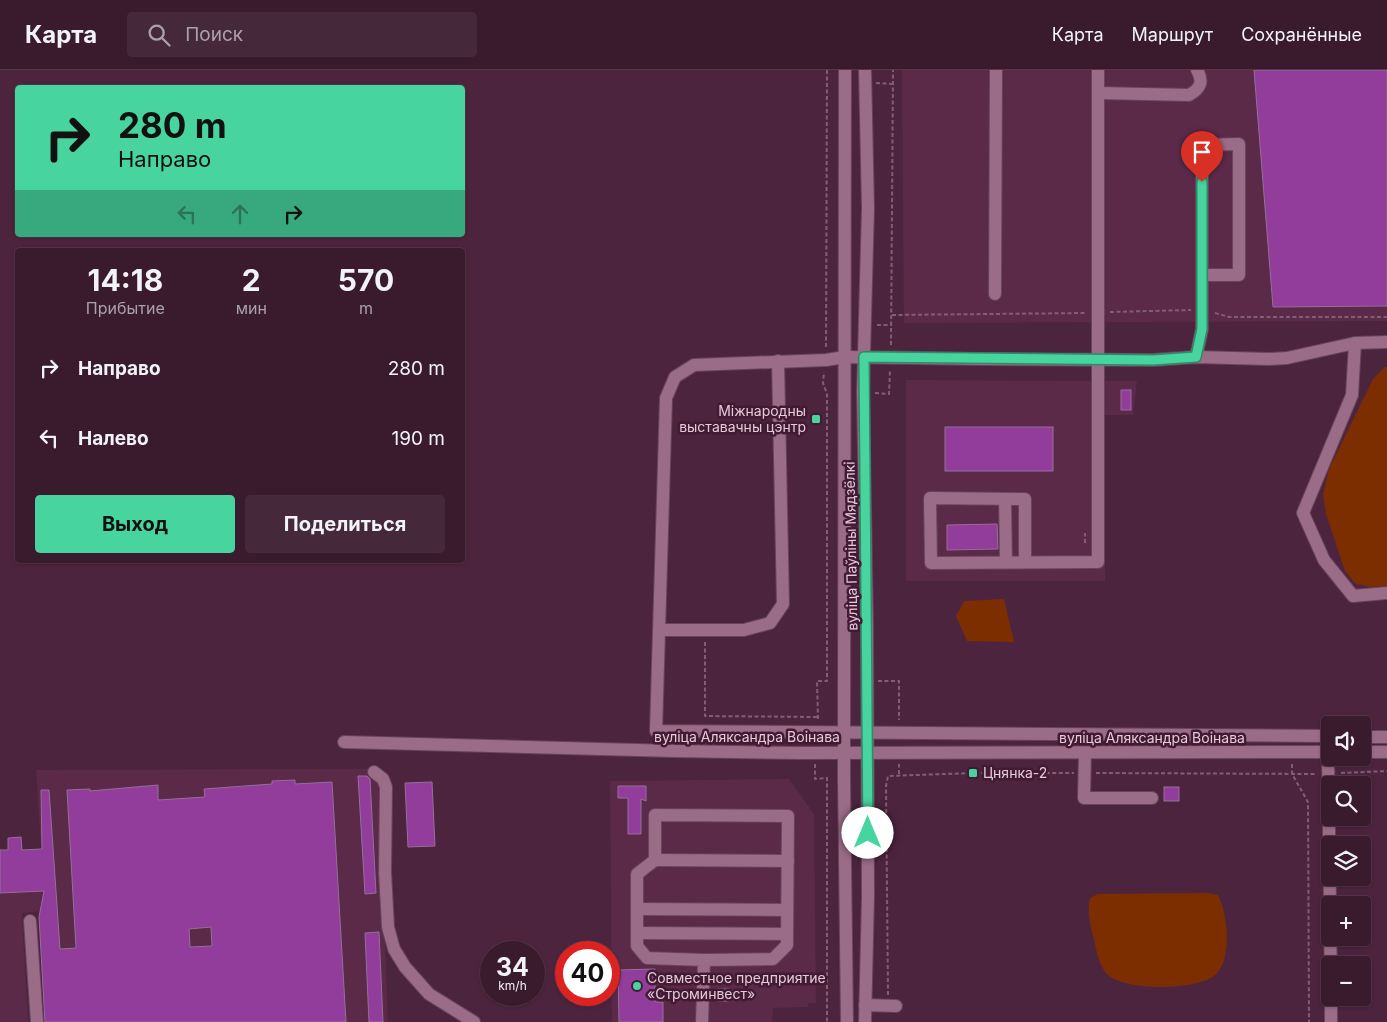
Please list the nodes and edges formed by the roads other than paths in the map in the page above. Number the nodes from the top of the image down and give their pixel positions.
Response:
1 (845, 70) edge
2 (865, 70) edge
3 (996, 70) edge
4 (1098, 70) edge
5 (1197, 70) edge
6 (1098, 93) junction
7 (1202, 275) junction
8 (995, 294) dead end
9 (1387, 342) edge
10 (1355, 343) junction
11 (845, 357) junction
12 (864, 357) junction
13 (1196, 357) junction
14 (1098, 359) junction
15 (778, 361) junction
16 (1005, 499) junction
17 (1006, 562) junction
18 (1025, 562) junction
19 (1387, 593) edge
20 (660, 630) junction
21 (844, 731) junction
22 (867, 731) junction
23 (1272, 736) junction
24 (1321, 736) edge
25 (1371, 736) edge
26 (1387, 737) edge
27 (344, 742) dead end
28 (844, 752) junction
29 (1272, 752) junction
30 (1321, 752) edge
31 (1371, 752) edge
32 (1387, 752) edge
33 (867, 753) junction
34 (1085, 753) junction
35 (1328, 766) edge
36 (374, 772) dead end
37 (1152, 798) dead end
38 (655, 860) junction
39 (788, 861) junction
40 (1330, 896) edge
41 (637, 909) junction
42 (787, 910) junction
43 (30, 921) dead end
44 (637, 933) junction
45 (787, 934) junction
46 (704, 960) junction
47 (865, 1005) junction
48 (892, 1006) road end
49 (1331, 1006) edge
50 (37, 1022) edge
51 (474, 1022) edge
52 (702, 1022) edge
53 (847, 1022) edge
54 (865, 1022) edge
55 (1331, 1022) edge

1 - 11 street, вуліца Паўліны Мядзёлкі
2 - 12 street, вуліца Паўліны Мядзёлкі
3 - 8 street
4 - 6 street
5 - 6 street
6 - 14 street
7 - 7 street
7 - 13 street
9 - 10 street
10 - 13 street
10 - 19 street
11 - 12 street
11 - 15 street
11 - 21 street, вуліца Паўліны Мядзёлкі
12 - 14 street
12 - 22 street, вуліца Паўліны Мядзёлкі
13 - 14 street
14 - 18 street
15 - 20 street
15 - 20 street
16 - 17 street
16 - 17 street
16 - 18 street
17 - 18 street
20 - 21 street, вуліца Аляксандра Воінава
21 - 22 street, вуліца Аляксандра Воінава
21 - 28 street, вуліца Паўліны Мядзёлкі
22 - 23 street, вуліца Аляксандра Воінава
22 - 33 street, вуліца Паўліны Мядзёлкі
23 - 24 street, вуліца Аляксандра Воінава
23 - 29 street
25 - 26 street
27 - 28 street, вуліца Аляксандра Воінава
28 - 33 street, вуліца Аляксандра Воінава
28 - 53 street, вуліца Паўліны Мядзёлкі
29 - 30 street, вуліца Аляксандра Воінава
29 - 34 street, вуліца Аляксандра Воінава
31 - 32 street
33 - 34 street, вуліца Аляксандра Воінава
33 - 47 street, вуліца Паўліны Мядзёлкі
34 - 37 street
35 - 40 street
36 - 51 street
38 - 39 street
38 - 39 street
38 - 41 street
39 - 42 street
41 - 42 street
41 - 44 street
42 - 45 street
43 - 50 street
44 - 45 street
44 - 46 street
45 - 46 street
46 - 52 street
47 - 48 street
47 - 54 street, вуліца Паўліны Мядзёлкі
49 - 55 street

